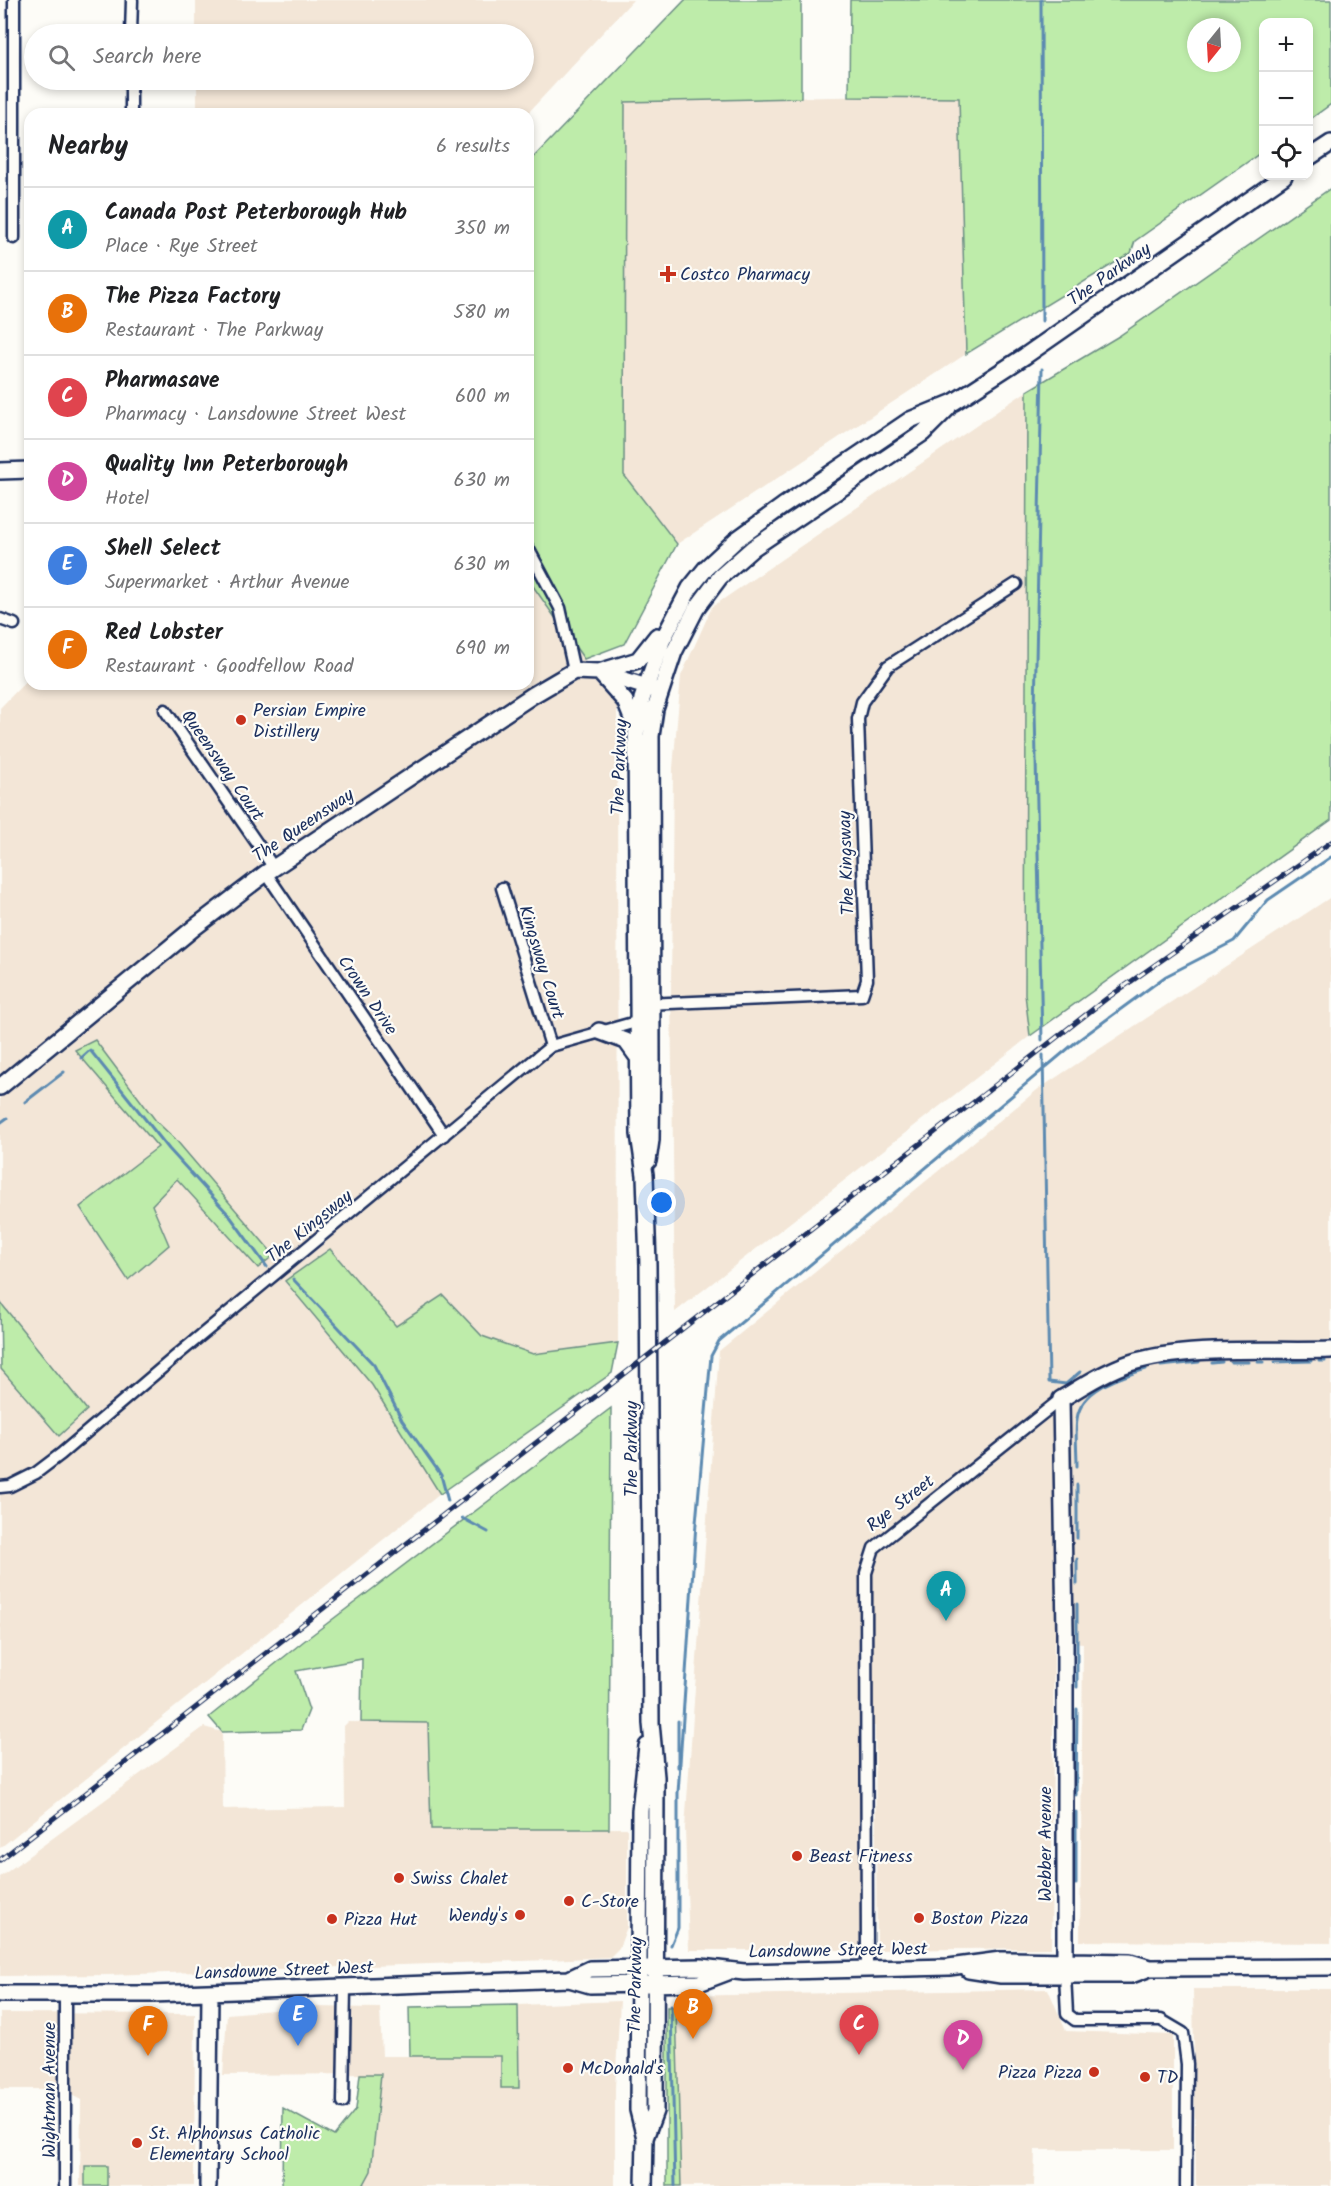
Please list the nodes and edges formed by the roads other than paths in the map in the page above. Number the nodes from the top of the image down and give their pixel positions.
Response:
1 (14, 0) edge
2 (132, 0) edge
3 (131, 24) edge
4 (131, 90) edge
5 (131, 108) edge
6 (1331, 143) edge
7 (1313, 155) edge
8 (1278, 180) edge
9 (14, 238) dead end
10 (954, 402) junction
11 (24, 470) edge
12 (0, 471) edge
13 (534, 559) edge
14 (1016, 584) dead end
15 (676, 610) junction
16 (0, 619) edge
17 (14, 624) dead end
18 (573, 671) junction
19 (599, 672) junction
20 (653, 689) junction
21 (165, 710) dead end
22 (636, 734) junction
23 (270, 870) junction
24 (502, 888) dead end
25 (646, 1012) junction
26 (599, 1031) junction
27 (551, 1046) junction
28 (639, 1060) junction
29 (0, 1087) edge
30 (444, 1135) junction
31 (645, 1175) junction
32 (1331, 1350) edge
33 (1061, 1399) junction
34 (0, 1487) edge
35 (651, 1723) junction
36 (1331, 1967) edge
37 (655, 1968) junction
38 (1064, 1968) junction
39 (867, 1969) junction
40 (728, 1972) junction
41 (644, 1979) junction
42 (345, 1988) junction
43 (210, 1992) junction
44 (0, 1994) edge
45 (65, 1994) junction
46 (343, 2102) dead end
47 (65, 2186) edge
48 (208, 2186) edge
49 (644, 2186) edge
50 (1186, 2186) edge

1 - 9 street
2 - 3 street
4 - 5 street
6 - 7 main road
8 - 10 main road, The Parkway
10 - 15 main road, The Parkway
10 - 20 main road, The Parkway
11 - 12 main road
13 - 18 street
14 - 25 street, The Kingsway
15 - 19 main road
15 - 20 main road, The Parkway
16 - 17 street
18 - 19 main road
18 - 23 main road, The Queensway
19 - 20 main road
19 - 22 main road
20 - 22 main road, The Parkway
20 - 25 main road, The Parkway
21 - 23 street, Queensway Court
22 - 25 main road, The Parkway
23 - 29 main road, The Queensway
23 - 30 street, Crown Drive
24 - 27 street, Kingsway Court
25 - 26 street, The Kingsway
25 - 28 main road, The Parkway
25 - 31 main road, The Parkway
26 - 27 street, The Kingsway
26 - 28 main road
27 - 30 street, The Kingsway
28 - 31 main road, The Parkway
30 - 34 street, The Kingsway
31 - 35 main road, The Parkway
32 - 33 main road, Rye Street
33 - 38 main road, Webber Avenue
33 - 39 street, Rye Street
35 - 37 main road, The Parkway
35 - 41 main road, The Parkway
36 - 38 main road, Lansdowne Street West
37 - 40 main road, Lansdowne Street West
37 - 41 main road, The Parkway
38 - 39 main road, Lansdowne Street West
38 - 50 street, Webber Avenue
39 - 40 main road, Lansdowne Street West
40 - 41 main road, Lansdowne Street West
41 - 42 main road, Lansdowne Street West
41 - 49 main road, The Parkway
42 - 43 main road, Lansdowne Street West
42 - 46 street
43 - 45 main road, Lansdowne Street West
43 - 48 main road
44 - 45 main road, Lansdowne Street West
45 - 47 street, Wightman Avenue

